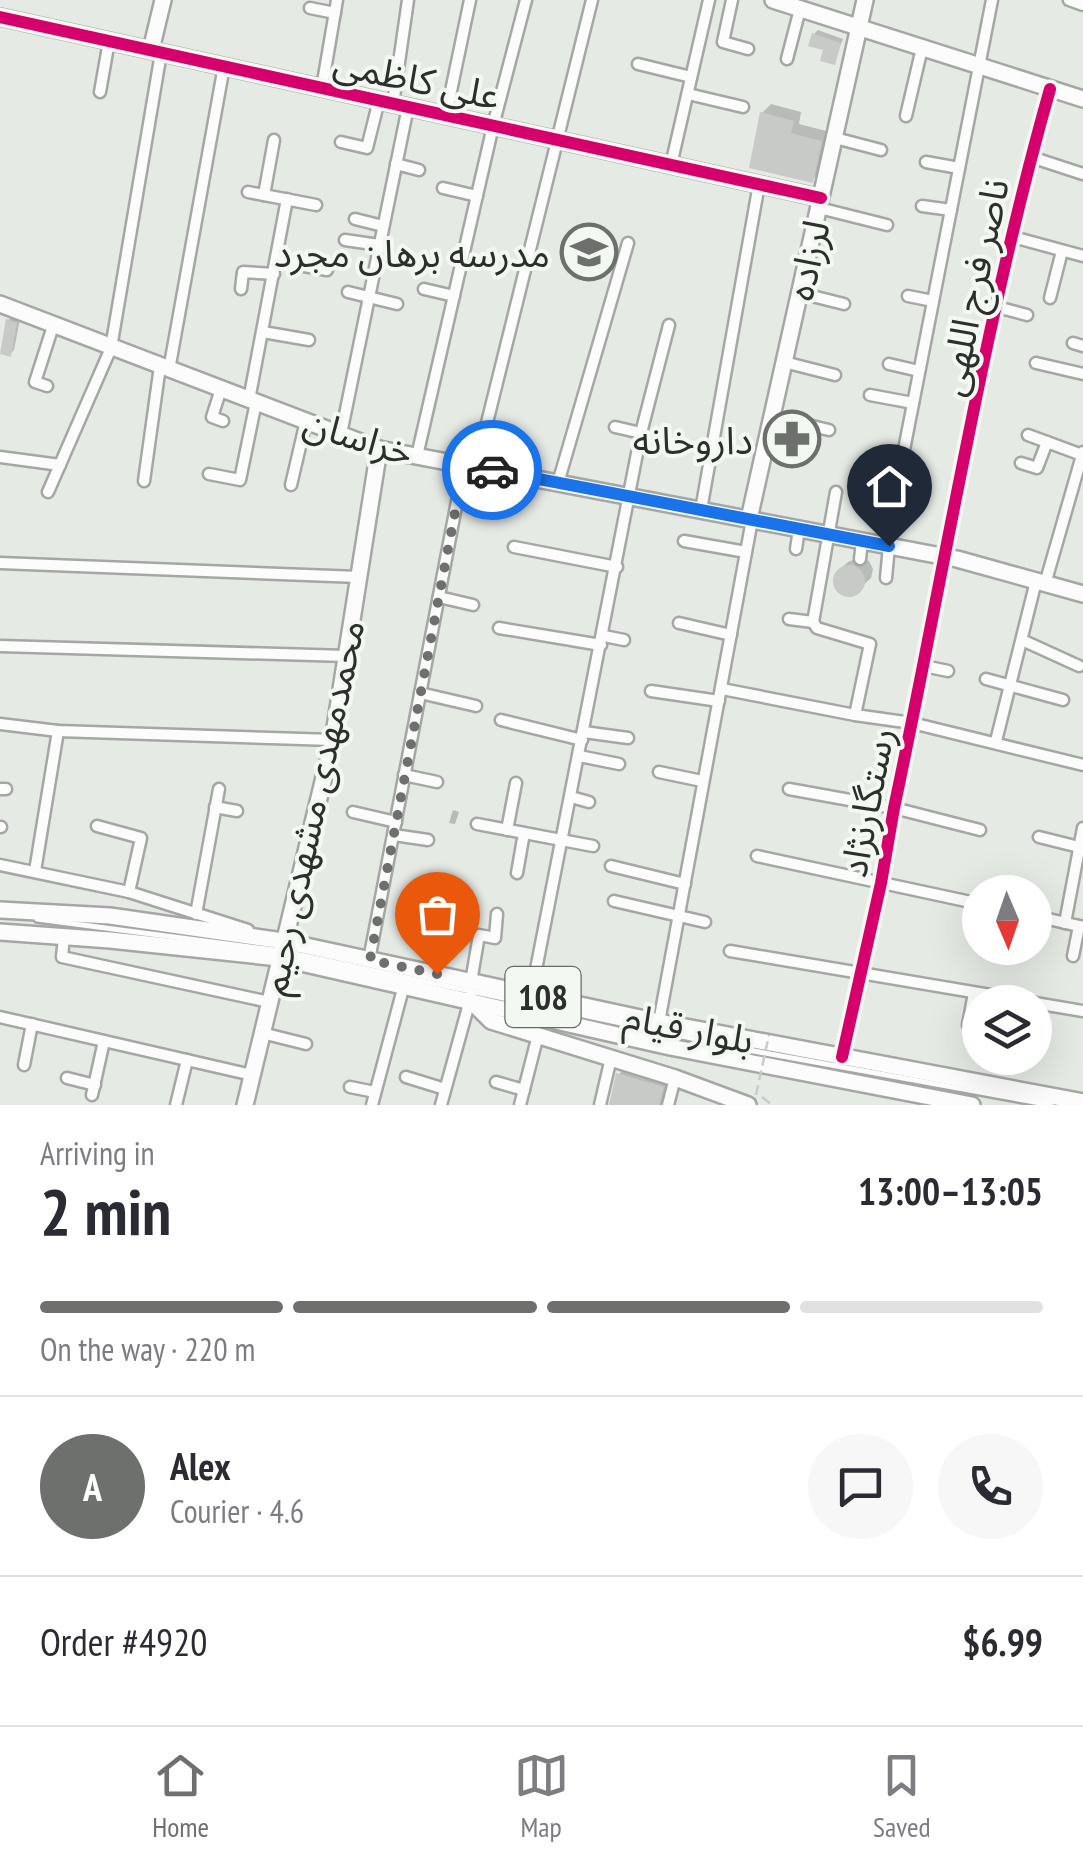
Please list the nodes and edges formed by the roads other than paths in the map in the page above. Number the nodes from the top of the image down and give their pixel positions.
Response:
1 (163, 0) edge
2 (337, 0) edge
3 (408, 0) edge
4 (470, 0) edge
5 (526, 0) edge
6 (592, 0) edge
7 (709, 0) edge
8 (732, 0) edge
9 (773, 0) edge
10 (865, 0) edge
11 (992, 0) edge
12 (1069, 0) edge
13 (1083, 5) edge
14 (310, 8) dead end
15 (800, 9) junction
16 (335, 13) junction
17 (0, 17) edge
18 (859, 28) junction
19 (109, 41) junction
20 (748, 48) dead end
21 (922, 48) junction
22 (156, 51) junction
23 (787, 59) dead end
24 (638, 64) dead end
25 (980, 65) junction
26 (224, 66) junction
27 (691, 77) junction
28 (322, 88) junction
29 (1050, 89) junction
30 (100, 92) dead end
31 (688, 94) junction
32 (1083, 99) edge
33 (393, 104) junction
34 (743, 107) dead end
35 (446, 116) junction
36 (906, 116) dead end
37 (493, 126) junction
38 (834, 138) junction
39 (274, 140) dead end
40 (557, 140) junction
41 (340, 142) dead end
42 (881, 150) dead end
43 (1031, 157) junction
44 (926, 162) dead end
45 (396, 164) junction
46 (672, 165) junction
47 (959, 168) junction
48 (419, 170) dead end
49 (1083, 174) edge
50 (759, 184) junction
51 (444, 188) dead end
52 (248, 192) dead end
53 (264, 195) junction
54 (477, 196) junction
55 (287, 199) junction
56 (820, 203) junction
57 (316, 204) dead end
58 (922, 206) dead end
59 (951, 210) junction
60 (355, 220) dead end
61 (887, 225) dead end
62 (383, 226) junction
63 (1012, 237) junction
64 (345, 240) dead end
65 (628, 243) dead end
66 (380, 245) junction
67 (1062, 251) junction
68 (1083, 256) edge
69 (276, 261) junction
70 (327, 270) dead end
71 (274, 274) junction
72 (241, 289) dead end
73 (424, 289) dead end
74 (348, 292) dead end
75 (800, 293) junction
76 (454, 296) junction
77 (908, 296) dead end
78 (369, 298) junction
79 (1050, 298) dead end
80 (933, 301) junction
81 (0, 304) edge
82 (397, 304) dead end
83 (844, 304) dead end
84 (997, 306) junction
85 (1027, 314) dead end
86 (669, 325) dead end
87 (54, 326) junction
88 (263, 332) junction
89 (310, 340) dead end
90 (111, 348) junction
91 (784, 362) junction
92 (1036, 363) dead end
93 (889, 364) dead end
94 (164, 368) junction
95 (919, 371) junction
96 (1083, 374) edge
97 (835, 375) dead end
98 (48, 386) dead end
99 (221, 389) junction
100 (870, 395) dead end
101 (253, 401) junction
102 (913, 403) junction
103 (774, 417) junction
104 (213, 418) dead end
105 (306, 421) junction
106 (615, 427) dead end
107 (829, 430) dead end
108 (642, 433) junction
109 (342, 434) junction
110 (1028, 435) dead end
111 (1046, 442) junction
112 (379, 448) junction
113 (1083, 454) edge
114 (417, 456) junction
115 (0, 457) edge
116 (902, 460) road end
117 (1021, 463) dead end
118 (60, 465) junction
119 (470, 466) junction
120 (208, 474) dead end
121 (144, 481) dead end
122 (558, 483) junction
123 (291, 485) dead end
124 (48, 492) dead end
125 (836, 492) dead end
126 (631, 497) junction
127 (701, 510) junction
128 (750, 520) junction
129 (799, 529) junction
130 (828, 534) junction
131 (684, 541) dead end
132 (862, 541) junction
133 (887, 546) junction
134 (514, 547) dead end
135 (796, 549) dead end
136 (746, 552) junction
137 (945, 557) junction
138 (860, 559) dead end
139 (0, 563) edge
140 (617, 567) junction
141 (359, 577) junction
142 (886, 578) dead end
143 (1041, 582) junction
144 (1083, 594) edge
145 (439, 597) junction
146 (474, 605) dead end
147 (789, 619) dead end
148 (814, 622) junction
149 (678, 623) dead end
150 (499, 628) dead end
151 (731, 635) junction
152 (602, 640) junction
153 (624, 640) dead end
154 (1022, 640) junction
155 (0, 646) edge
156 (347, 656) junction
157 (924, 666) junction
158 (1080, 666) dead end
159 (948, 672) dead end
160 (986, 679) dead end
161 (1011, 687) junction
162 (651, 691) dead end
163 (420, 693) junction
164 (721, 695) junction
165 (1062, 700) dead end
166 (476, 706) dead end
167 (855, 716) junction
168 (502, 720) dead end
169 (912, 722) junction
170 (0, 724) edge
171 (58, 730) junction
172 (583, 736) junction
173 (628, 738) dead end
174 (334, 740) junction
175 (996, 741) junction
176 (579, 756) junction
177 (619, 764) dead end
178 (1083, 765) edge
179 (659, 772) dead end
180 (404, 775) junction
181 (702, 780) junction
182 (438, 782) dead end
183 (516, 782) dead end
184 (219, 789) dead end
185 (790, 789) dead end
186 (571, 797) junction
187 (589, 802) dead end
188 (216, 807) junction
189 (894, 808) junction
190 (237, 811) dead end
191 (353, 812) dead end
192 (396, 822) junction
193 (478, 824) dead end
194 (97, 826) dead end
195 (507, 830) junction
196 (980, 830) dead end
197 (524, 833) junction
198 (394, 835) junction
199 (1039, 837) dead end
200 (1082, 838) edge
201 (428, 840) dead end
202 (562, 840) junction
203 (594, 846) dead end
204 (756, 856) dead end
205 (0, 864) edge
206 (611, 866) dead end
207 (36, 870) junction
208 (517, 874) dead end
209 (882, 882) junction
210 (685, 884) junction
211 (129, 892) junction
212 (962, 900) edge
213 (614, 901) dead end
214 (0, 913) edge
215 (196, 914) junction
216 (498, 914) dead end
217 (679, 917) junction
218 (1052, 919) edge
219 (706, 922) dead end
220 (1066, 922) junction
221 (1081, 926) edge
222 (0, 932) edge
223 (466, 932) dead end
224 (64, 936) junction
225 (479, 936) junction
226 (281, 950) junction
227 (730, 952) dead end
228 (1073, 956) dead end
229 (370, 960) junction
230 (863, 972) junction
231 (471, 982) junction
232 (404, 985) junction
233 (962, 991) edge
234 (531, 995) junction
235 (470, 1000) junction
236 (269, 1002) junction
237 (1052, 1006) edge
238 (1083, 1012) edge
239 (0, 1016) edge
240 (659, 1022) junction
241 (32, 1024) junction
242 (262, 1033) junction
243 (538, 1035) junction
244 (104, 1040) junction
245 (306, 1044) dead end
246 (842, 1057) junction
247 (611, 1058) junction
248 (188, 1060) junction
249 (24, 1065) dead end
250 (252, 1074) junction
251 (406, 1077) dead end
252 (67, 1078) dead end
253 (675, 1078) junction
254 (496, 1082) dead end
255 (350, 1086) dead end
256 (446, 1089) junction
257 (524, 1090) junction
258 (375, 1092) junction
259 (752, 1100) edge
260 (1083, 1102) edge
261 (176, 1105) edge
262 (245, 1105) edge
263 (372, 1105) edge
264 (441, 1105) edge
265 (520, 1105) edge
266 (600, 1105) edge
267 (668, 1105) edge
268 (972, 1105) edge
269 (1052, 1105) edge

1 - 22 main road
2 - 16 street
3 - 33 street
4 - 35 street
5 - 37 street
6 - 40 street
7 - 27 street
8 - 20 street
9 - 15 main road
10 - 18 main road, لرزاده
11 - 25 street
12 - 13 street
14 - 16 street
15 - 18 main road
15 - 23 street
16 - 28 street
17 - 19 main road, علی کاظمی
18 - 21 main road
18 - 38 main road, لرزاده
19 - 22 main road, علی کاظمی
19 - 30 street
21 - 25 main road
21 - 36 street
22 - 26 main road, علی کاظمی
22 - 90 street
24 - 27 street
25 - 29 main road
25 - 47 street
26 - 28 main road, علی کاظمی
26 - 94 street
27 - 31 street
28 - 33 main road, علی کاظمی
29 - 32 main road
29 - 43 street, ناصر فرج اللهی
31 - 34 street
31 - 46 street
33 - 35 main road, علی کاظمی
33 - 41 street
33 - 45 street
35 - 37 main road, علی کاظمی
37 - 40 main road, علی کاظمی
37 - 54 street
38 - 42 street
38 - 56 main road, لرزاده
39 - 53 street
40 - 46 main road, علی کاظمی
40 - 119 street
43 - 49 street
43 - 63 street, ناصر فرج اللهی
44 - 47 street
45 - 48 street
45 - 62 street
46 - 50 main road, علی کاظمی
47 - 59 street
50 - 56 main road, علی کاظمی
50 - 127 street
51 - 54 street
52 - 53 street
53 - 55 street
54 - 76 street
55 - 57 street
55 - 69 street
56 - 61 street
56 - 75 main road, لرزاده
58 - 59 street
59 - 80 street
60 - 62 street
62 - 66 street
63 - 67 street
63 - 84 street, ناصر فرج اللهی
64 - 66 street
65 - 122 street
66 - 78 street
67 - 68 street
67 - 79 street
69 - 70 street
69 - 71 street
71 - 72 street
71 - 88 street
73 - 76 street
74 - 78 street
75 - 83 street
75 - 91 main road, لرزاده
76 - 114 street
77 - 80 street
78 - 82 street
78 - 109 street
80 - 95 street
81 - 87 main road, خراسان
84 - 85 street
84 - 137 street, ناصر فرج اللهی
86 - 108 street
87 - 90 main road, خراسان
87 - 98 street
88 - 89 street
88 - 101 street
90 - 94 main road, خراسان
90 - 118 street
91 - 97 street
91 - 103 main road, لرزاده
92 - 96 street
93 - 95 street
94 - 99 main road, خراسان
94 - 121 street
95 - 102 street
99 - 101 main road, خراسان
99 - 104 street
100 - 102 street
101 - 105 main road, خراسان
101 - 120 street
102 - 116 street
103 - 107 street
103 - 128 main road, لرزاده
105 - 109 main road, خراسان
105 - 123 street
106 - 108 street
108 - 126 street
109 - 112 main road, خراسان
110 - 111 street
111 - 113 street
111 - 117 street
112 - 114 main road, خراسان
112 - 141 main road, محمدمهدی مشهدی رحیم
113 - 143 street
114 - 119 main road, خراسان
115 - 118 street
118 - 124 street
119 - 122 main road, خراسان
119 - 145 street
122 - 126 main road, خراسان
125 - 130 street
126 - 127 main road, خراسان
126 - 140 street
127 - 128 main road, خراسان
128 - 129 main road, خراسان
128 - 136 street
129 - 130 main road, خراسان
129 - 135 street
130 - 132 main road, خراسان
130 - 148 street
131 - 136 street
132 - 133 main road, خراسان
132 - 138 street
133 - 137 main road, خراسان
133 - 142 street
134 - 140 street
136 - 151 street
137 - 143 main road, خراسان
137 - 157 street, رستگارنژاد
139 - 141 street
140 - 152 street
141 - 156 main road, محمدمهدی مشهدی رحیم
143 - 144 main road, خراسان
143 - 154 street
145 - 146 street
145 - 163 street
147 - 148 street
148 - 167 street
149 - 151 street
150 - 152 street
151 - 164 street
152 - 153 street
152 - 172 street
154 - 158 street
154 - 161 street
155 - 156 street
156 - 174 main road, محمدمهدی مشهدی رحیم
157 - 159 street
157 - 169 street, رستگارنژاد
160 - 161 street
161 - 165 street
161 - 175 street
162 - 164 street
163 - 166 street
163 - 180 street
164 - 167 street
164 - 181 street
167 - 169 street
168 - 172 street
169 - 175 street
169 - 189 street, رستگارنژاد
170 - 171 street
171 - 174 street
171 - 207 street
172 - 173 street
172 - 176 street
174 - 226 main road, محمدمهدی مشهدی رحیم
175 - 178 street
176 - 177 street
176 - 186 street
179 - 181 street
180 - 182 street
180 - 192 street
181 - 210 street
183 - 195 street
184 - 188 street
185 - 189 street
186 - 187 street
186 - 202 street
188 - 190 street
188 - 215 street
189 - 196 street
189 - 209 street, رستگارنژاد
191 - 192 street
192 - 198 street
193 - 195 street
194 - 211 street
195 - 197 street
197 - 202 street
197 - 208 street
198 - 201 street
198 - 229 street
199 - 200 street
200 - 220 street
202 - 203 street
202 - 234 street
204 - 209 street
205 - 207 street
206 - 210 street
207 - 211 street
209 - 212 street
209 - 230 street, رستگارنژاد
210 - 217 street
211 - 215 street
213 - 217 street
214 - 226 main road, بلوار قیام / 108
215 - 226 street
216 - 225 street
217 - 219 street
217 - 240 street
218 - 220 street
220 - 221 street
221 - 228 street
222 - 224 main road, بلوار قیام / 108
223 - 225 street
224 - 226 main road, بلوار قیام / 108
224 - 236 street
225 - 231 street
226 - 229 main road, بلوار قیام / 108
226 - 232 main road, بلوار قیام / 108
226 - 236 main road, محمدمهدی مشهدی رحیم
226 - 269 lane
227 - 230 street
229 - 231 main road, بلوار قیام / 108
230 - 233 street
230 - 246 street, رستگارنژاد
231 - 234 main road, بلوار قیام / 108
232 - 235 main road, بلوار قیام / 108
232 - 258 street
234 - 240 main road, بلوار قیام / 108
235 - 243 main road
235 - 256 street
235 - 268 main road, بلوار قیام / 108
236 - 242 main road, محمدمهدی مشهدی رحیم
237 - 238 street
239 - 241 street
240 - 246 main road, بلوار قیام / 108
241 - 244 street
241 - 249 street
242 - 245 street
242 - 250 main road, محمدمهدی مشهدی رحیم
243 - 247 main road
243 - 257 street
244 - 248 street
244 - 252 street
246 - 260 main road, بلوار قیام / 108
247 - 253 main road
247 - 266 street
248 - 250 street
248 - 261 street
250 - 262 main road, محمدمهدی مشهدی رحیم
251 - 256 street
253 - 259 main road
253 - 267 street
254 - 257 street
255 - 258 street
256 - 264 street
257 - 265 street
258 - 263 street

